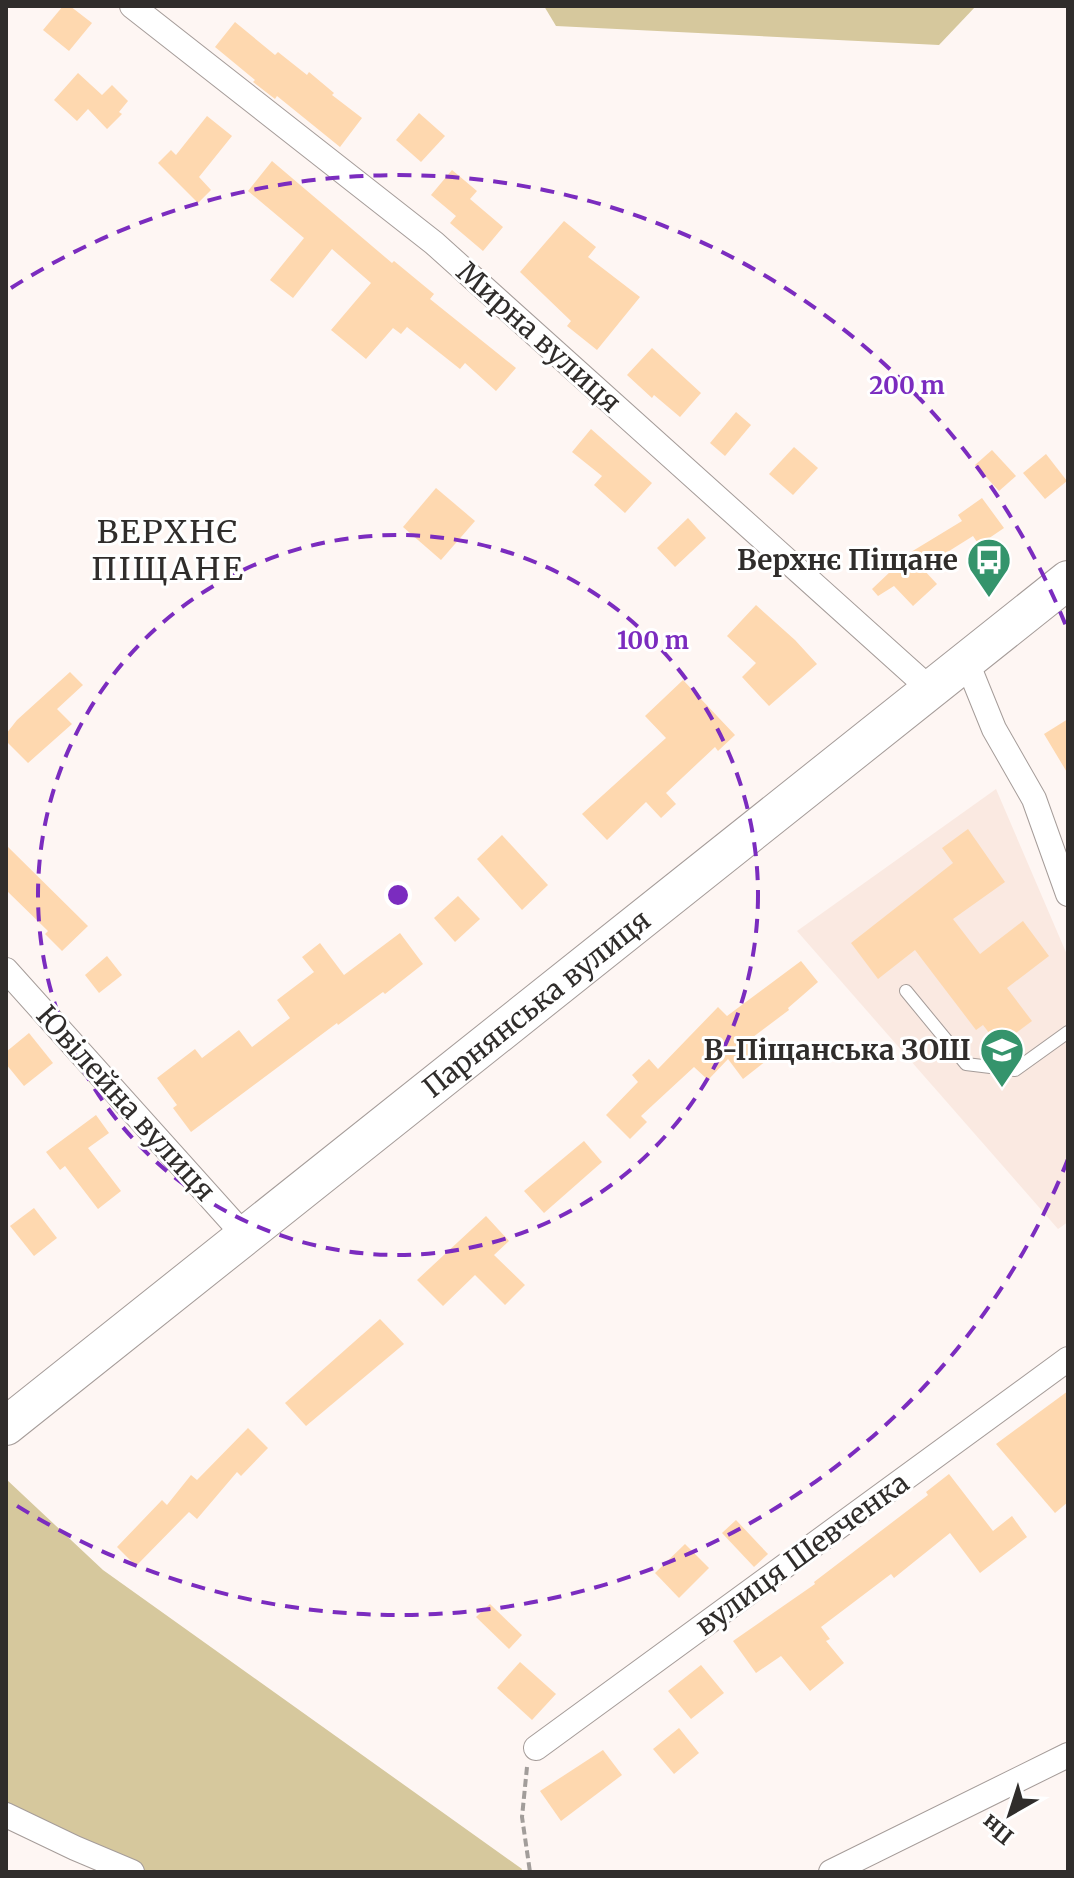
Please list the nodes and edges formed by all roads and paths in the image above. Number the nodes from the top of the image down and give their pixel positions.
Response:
1 (132, 6) edge
2 (1068, 580) edge
3 (966, 660) junction
4 (930, 689) junction
5 (1068, 894) edge
6 (6, 970) edge
7 (906, 991) dead end
8 (1068, 1032) edge
9 (245, 1236) junction
10 (1068, 1359) edge
11 (6, 1426) edge
12 (536, 1748) joint
13 (1068, 1755) edge
14 (6, 1815) edge
15 (132, 1872) edge
16 (530, 1872) edge
17 (831, 1872) edge

1 - 4 street, Мирна вулиця
2 - 3 main road, Парнянська вулиця
3 - 4 main road, Парнянська вулиця
3 - 5 street
4 - 9 main road, Парнянська вулиця
6 - 9 street, Ювілейна вулиця
7 - 8 lane
9 - 11 main road, Парнянська вулиця
10 - 12 street, вулиця Шевченка
12 - 16 path
13 - 17 street
14 - 15 street

